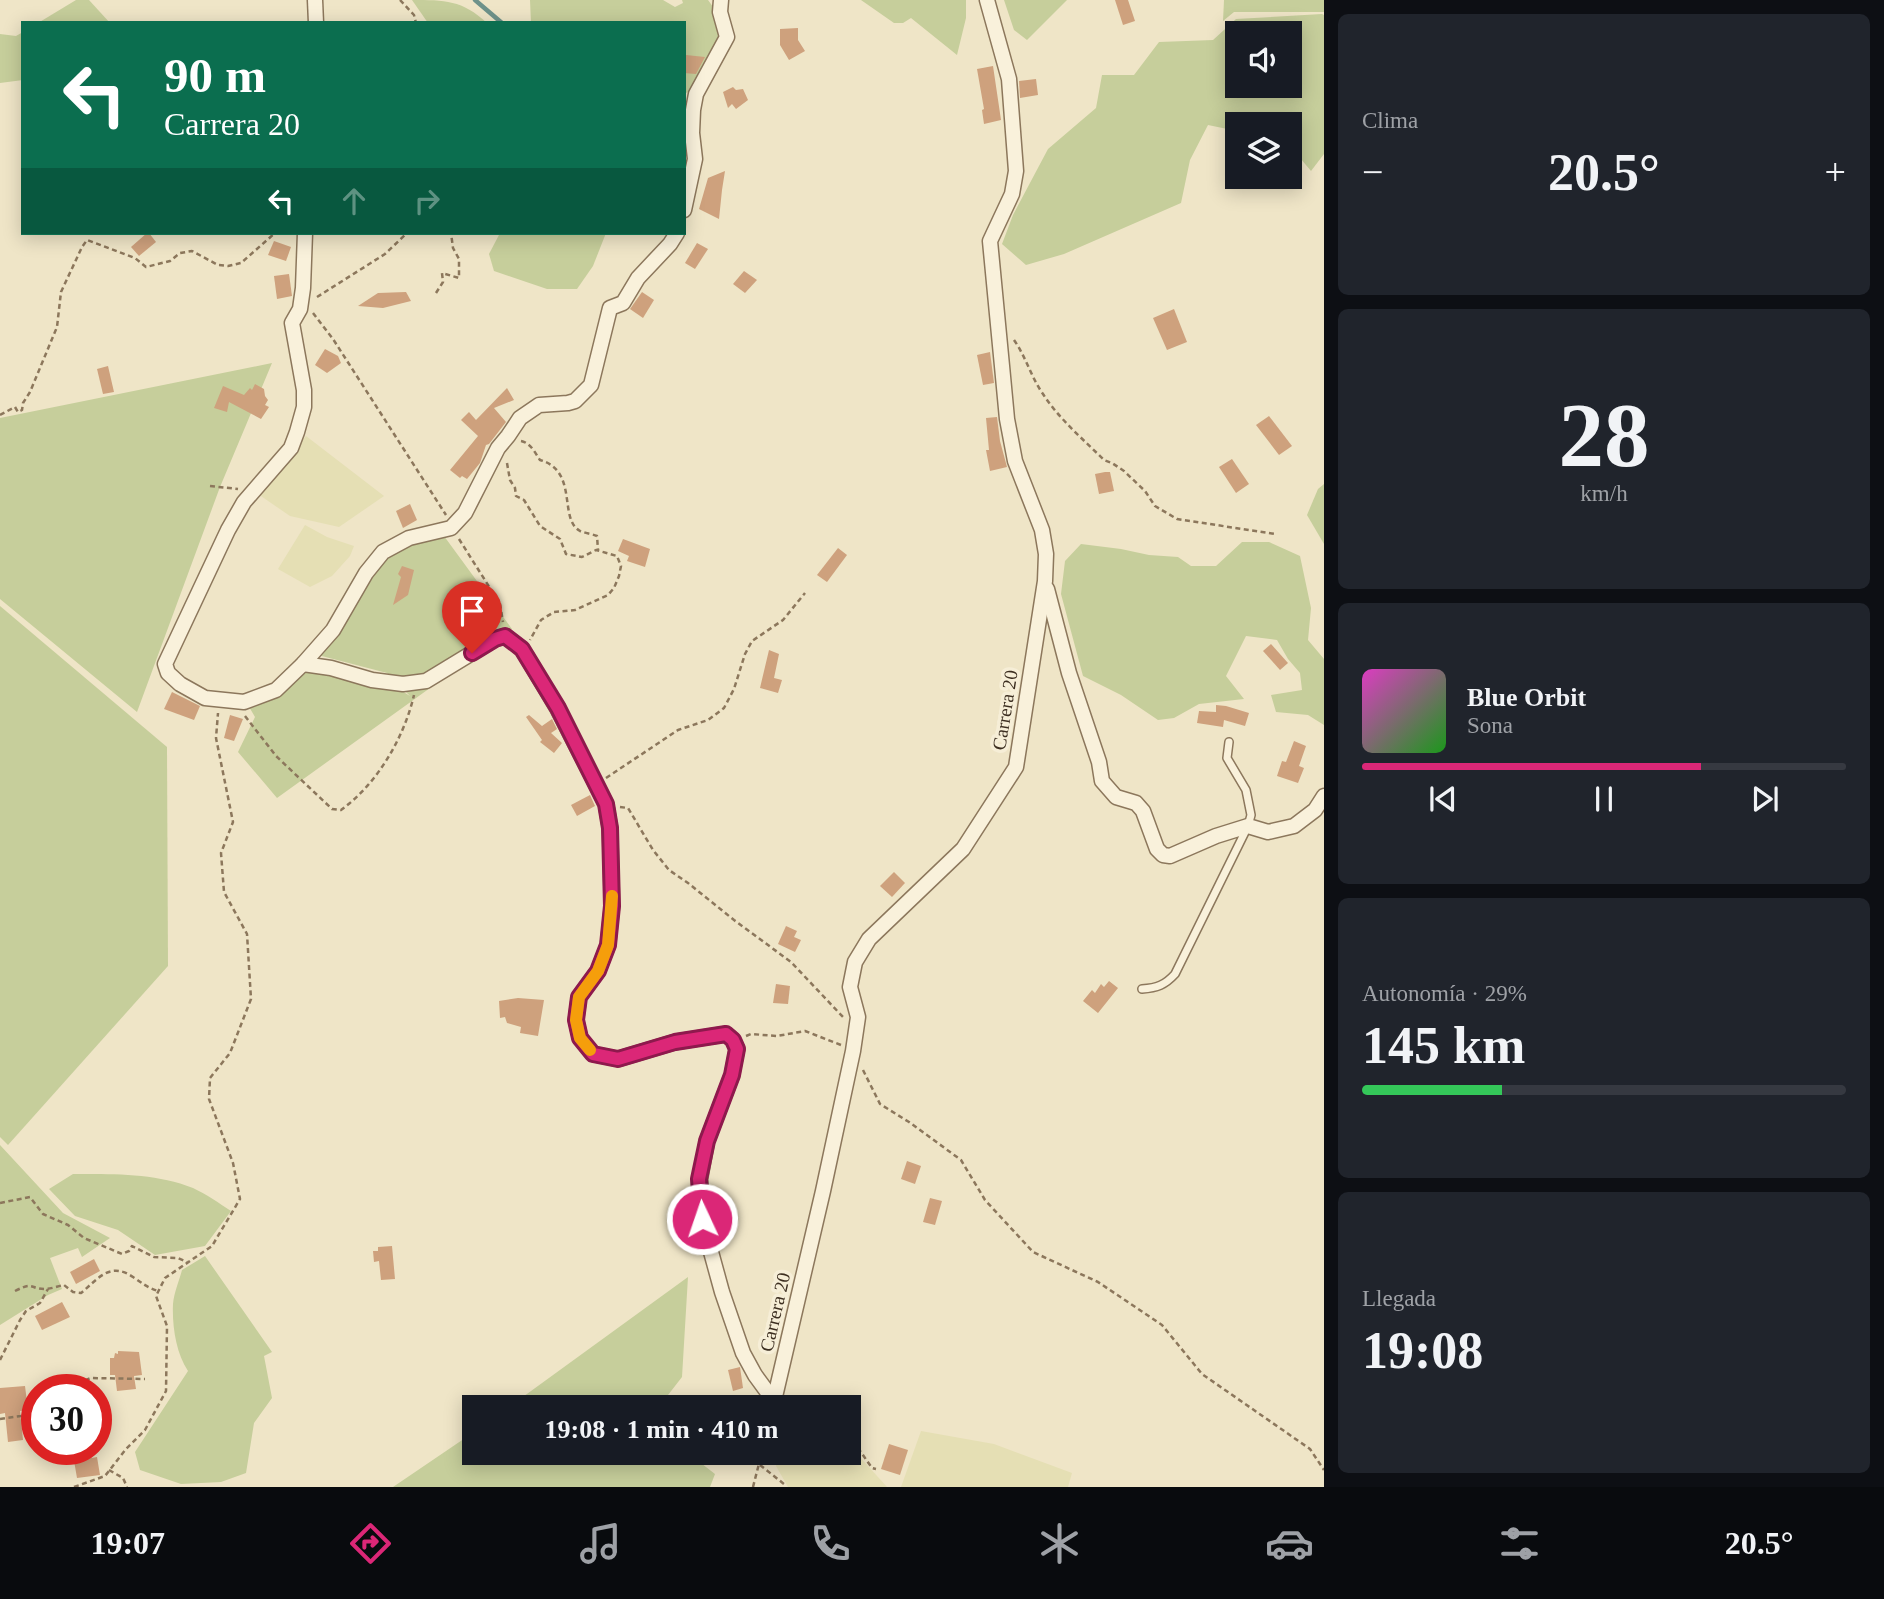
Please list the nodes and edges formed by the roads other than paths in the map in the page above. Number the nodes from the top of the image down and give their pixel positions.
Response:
1 (315, 0) edge
2 (721, 0) edge
3 (987, 0) edge
4 (316, 21) edge
5 (686, 202) edge
6 (304, 235) edge
7 (676, 235) edge
8 (1045, 581) junction
9 (303, 664) junction
10 (1229, 742) dead end
11 (1324, 796) edge
12 (1248, 826) junction
13 (1142, 989) dead end

1 - 4 street
2 - 5 street
3 - 8 street, Carrera 20
6 - 9 street
7 - 9 street
8 - 9 street, Carrera 20
8 - 12 street
10 - 12 lane
11 - 12 street
12 - 13 lane

